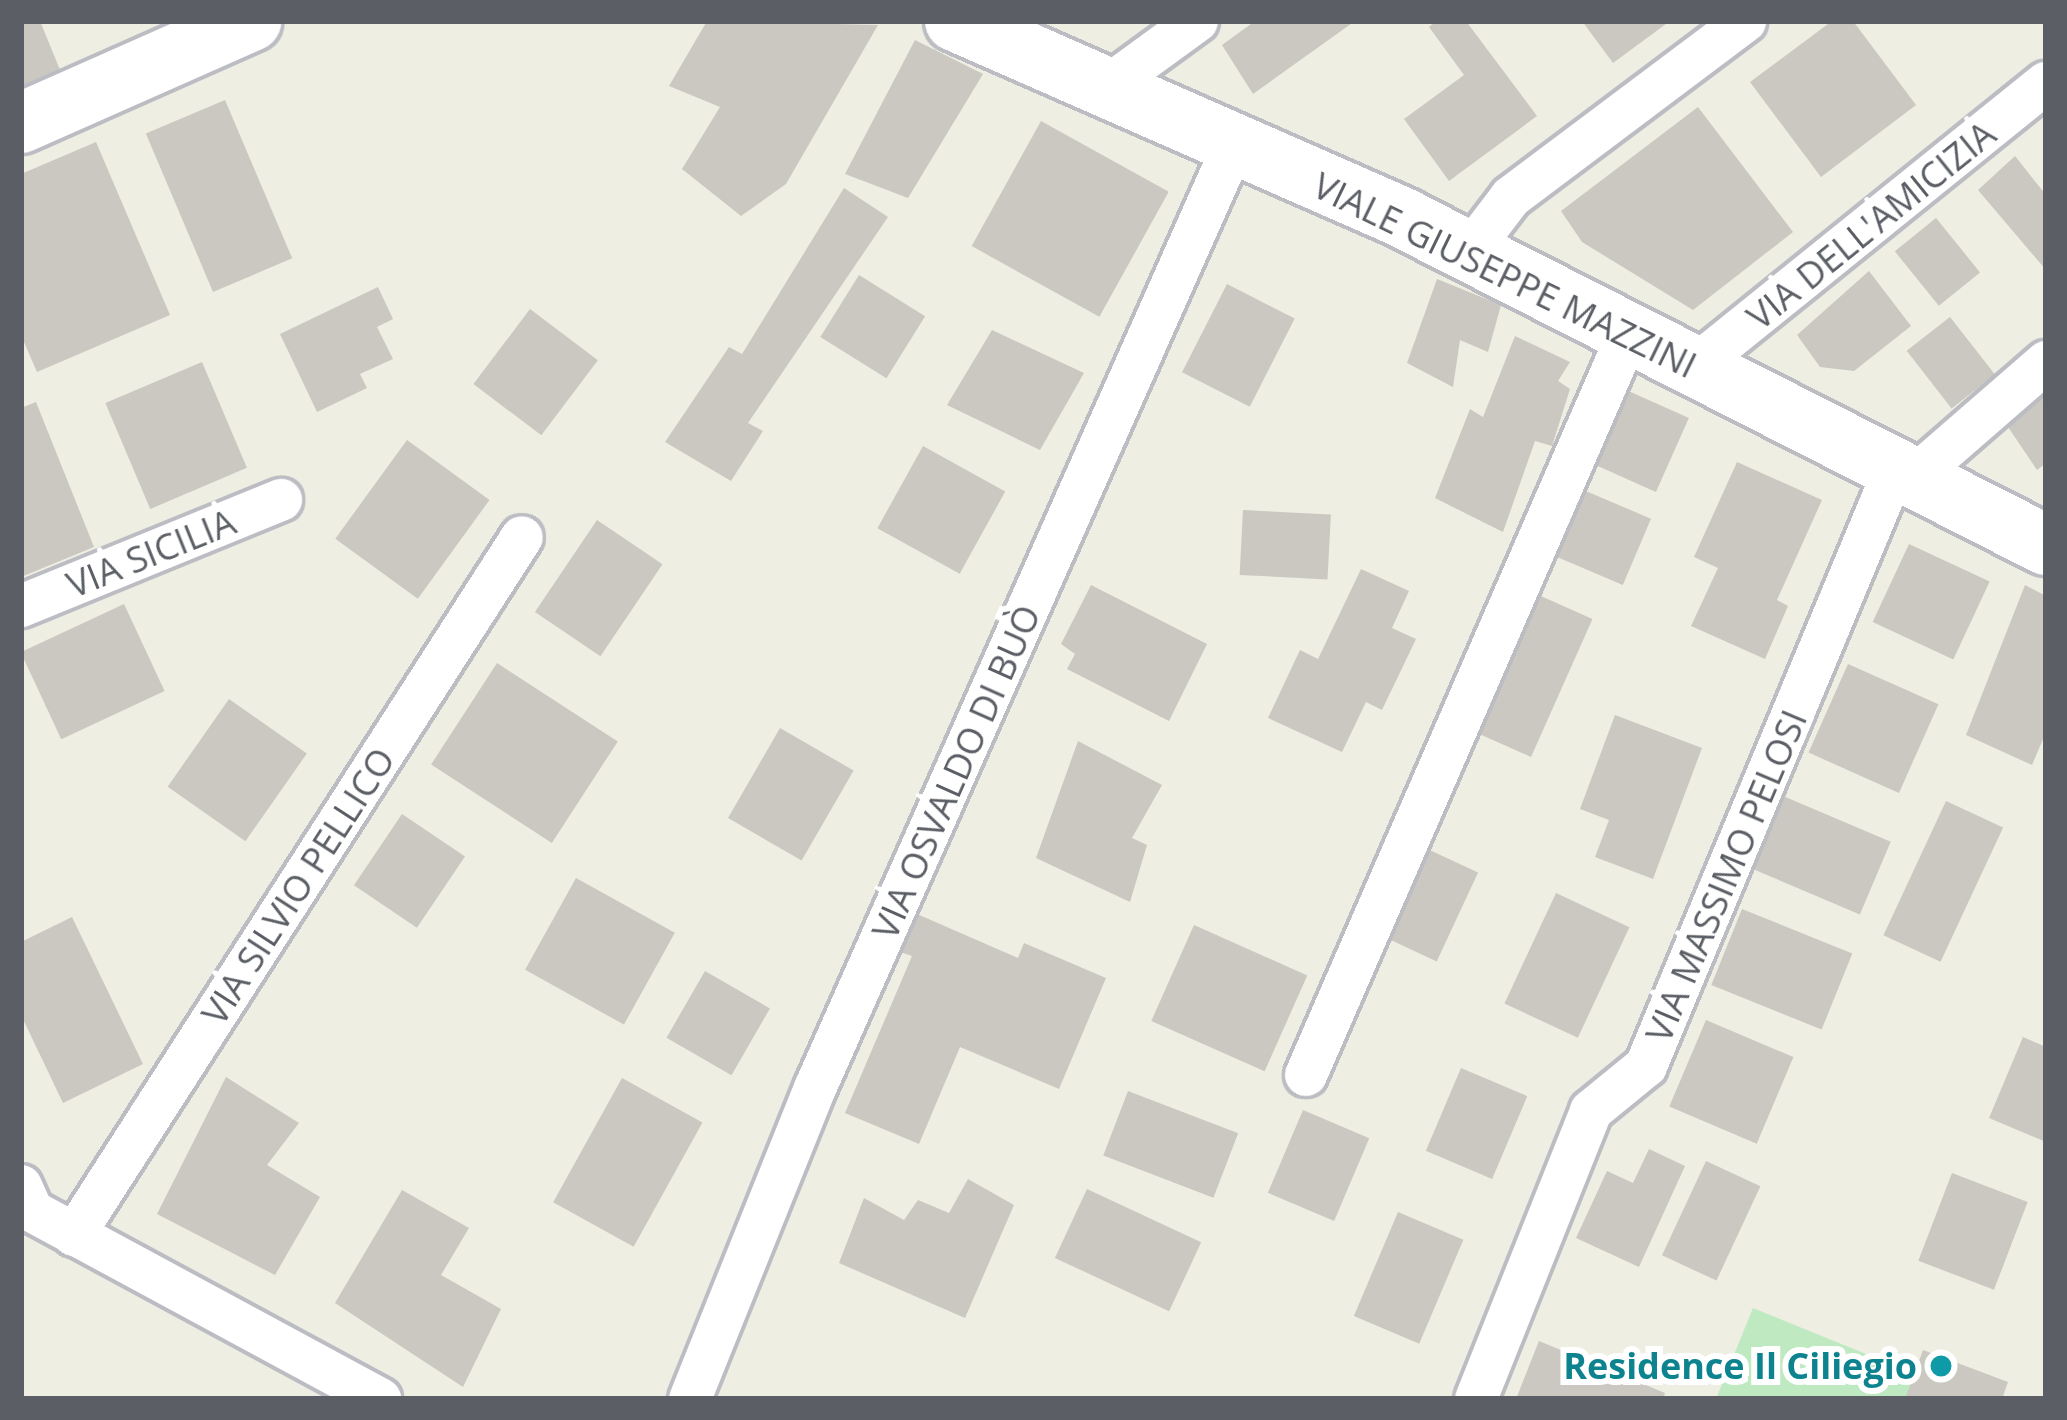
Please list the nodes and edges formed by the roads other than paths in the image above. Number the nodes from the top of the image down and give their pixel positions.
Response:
1 (250, 21) edge
2 (956, 21) edge
3 (1197, 21) edge
4 (1745, 21) edge
5 (2046, 83) edge
6 (1105, 88) junction
7 (21, 123) edge
8 (1232, 149) junction
9 (1469, 252) junction
10 (1629, 332) junction
11 (2046, 362) edge
12 (1695, 366) junction
13 (1905, 471) junction
14 (281, 500) dead end
15 (522, 537) dead end
16 (2046, 545) edge
17 (21, 607) edge
18 (1306, 1075) dead end
19 (25, 1208) edge
20 (74, 1235) junction
21 (380, 1399) edge
22 (690, 1399) edge
23 (1477, 1399) edge

1 - 7 street
2 - 6 street, VIALE GIUSEPPE MAZZINI
3 - 6 street
4 - 9 street
5 - 12 street, VIA DELL'AMICIZIA
6 - 8 street, VIALE GIUSEPPE MAZZINI
8 - 9 street, VIALE GIUSEPPE MAZZINI
8 - 22 street, VIA OSVALDO DI BUÒ
9 - 10 street, VIALE GIUSEPPE MAZZINI
10 - 12 street, VIALE GIUSEPPE MAZZINI
10 - 18 street
11 - 13 street
12 - 13 street, VIALE GIUSEPPE MAZZINI
13 - 16 street, VIALE GIUSEPPE MAZZINI
13 - 23 street, VIA MASSIMO PELOSI
14 - 17 street, VIA SICILIA
15 - 20 street, VIA SILVIO PELLICO
19 - 20 street
20 - 21 street

